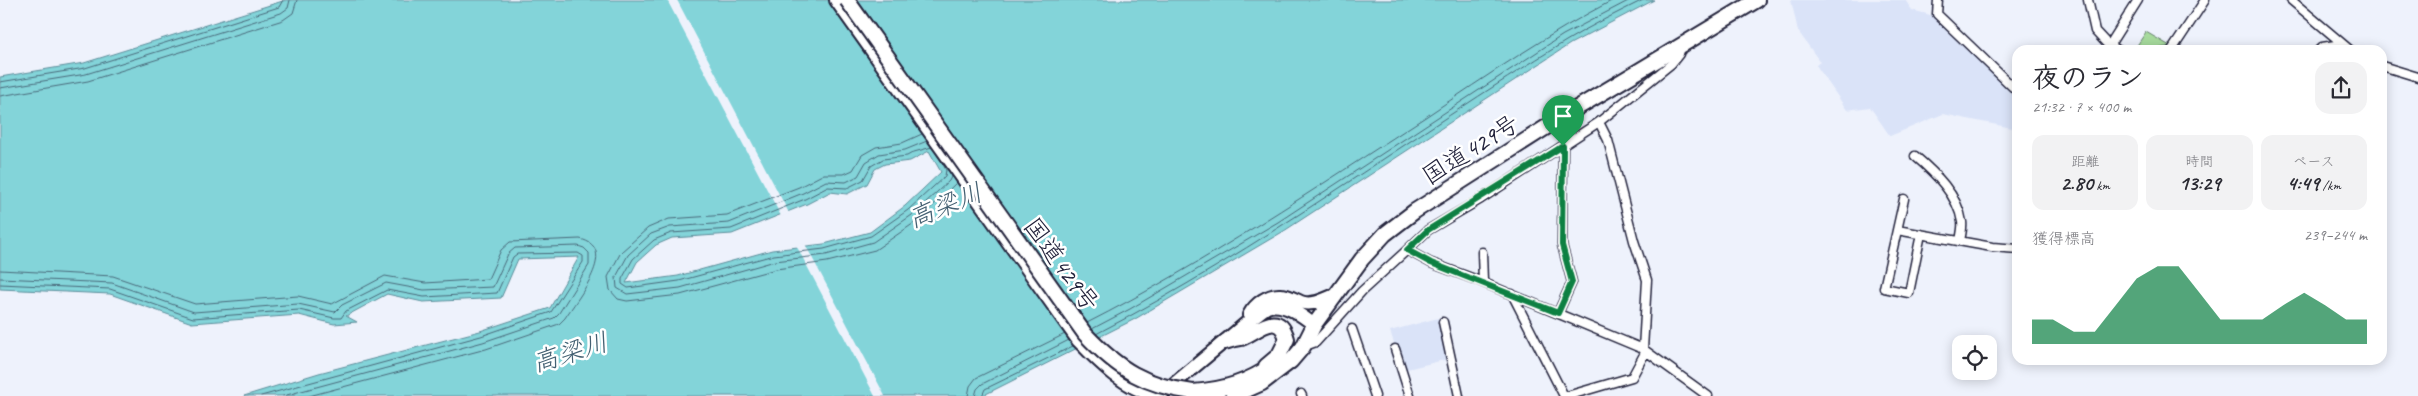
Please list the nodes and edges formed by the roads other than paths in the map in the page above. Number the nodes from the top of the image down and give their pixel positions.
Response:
1 (837, 0) edge
2 (847, 0) edge
3 (1757, 0) edge
4 (1938, 0) edge
5 (2088, 0) edge
6 (2138, 0) edge
7 (2205, 0) edge
8 (2291, 0) edge
9 (2342, 44) joint
10 (1682, 45) junction
11 (2106, 45) edge
12 (2110, 45) edge
13 (2175, 45) edge
14 (2335, 45) edge
15 (2387, 68) edge
16 (2418, 77) edge
17 (2012, 86) edge
18 (1600, 122) junction
19 (1563, 146) junction
20 (1915, 156) dead end
21 (1904, 199) dead end
22 (1898, 230) junction
23 (1920, 234) junction
24 (1960, 241) junction
25 (2012, 249) edge
26 (1407, 250) junction
27 (1482, 252) dead end
28 (1483, 282) junction
29 (1512, 294) junction
30 (1335, 295) junction
31 (1558, 313) junction
32 (1443, 322) dead end
33 (1314, 325) junction
34 (1352, 329) dead end
35 (1239, 330) junction
36 (1225, 342) junction
37 (1303, 347) junction
38 (1395, 349) dead end
39 (1644, 350) junction
40 (1245, 381) junction
41 (1456, 395) edge
42 (1159, 396) edge
43 (1233, 396) edge
44 (1375, 396) edge
45 (1410, 396) edge
46 (1566, 396) edge
47 (1708, 396) edge

1 - 42 highway, 国道429号
2 - 40 highway, 国道429号, bridge
3 - 10 highway, 国道429号
4 - 17 street
5 - 11 street
6 - 12 street
7 - 13 street
8 - 9 street
9 - 14 street
10 - 18 street
10 - 30 highway, 国道429号
15 - 16 street
18 - 19 street
18 - 39 street
19 - 26 street
19 - 31 street
20 - 24 street
21 - 22 street
22 - 23 street
22 - 23 street
23 - 24 street
24 - 25 street
26 - 28 street
26 - 37 street
27 - 28 street
28 - 29 street
29 - 31 street
29 - 46 street
30 - 33 highway, 国道429号
30 - 35 main road
31 - 39 street
32 - 41 street
33 - 35 main road
33 - 37 highway, 国道429号
33 - 40 highway, 国道429号
34 - 44 street
35 - 36 main road
36 - 40 highway
36 - 42 main road
37 - 43 highway, 国道429号
38 - 45 street
39 - 46 street
39 - 47 street

